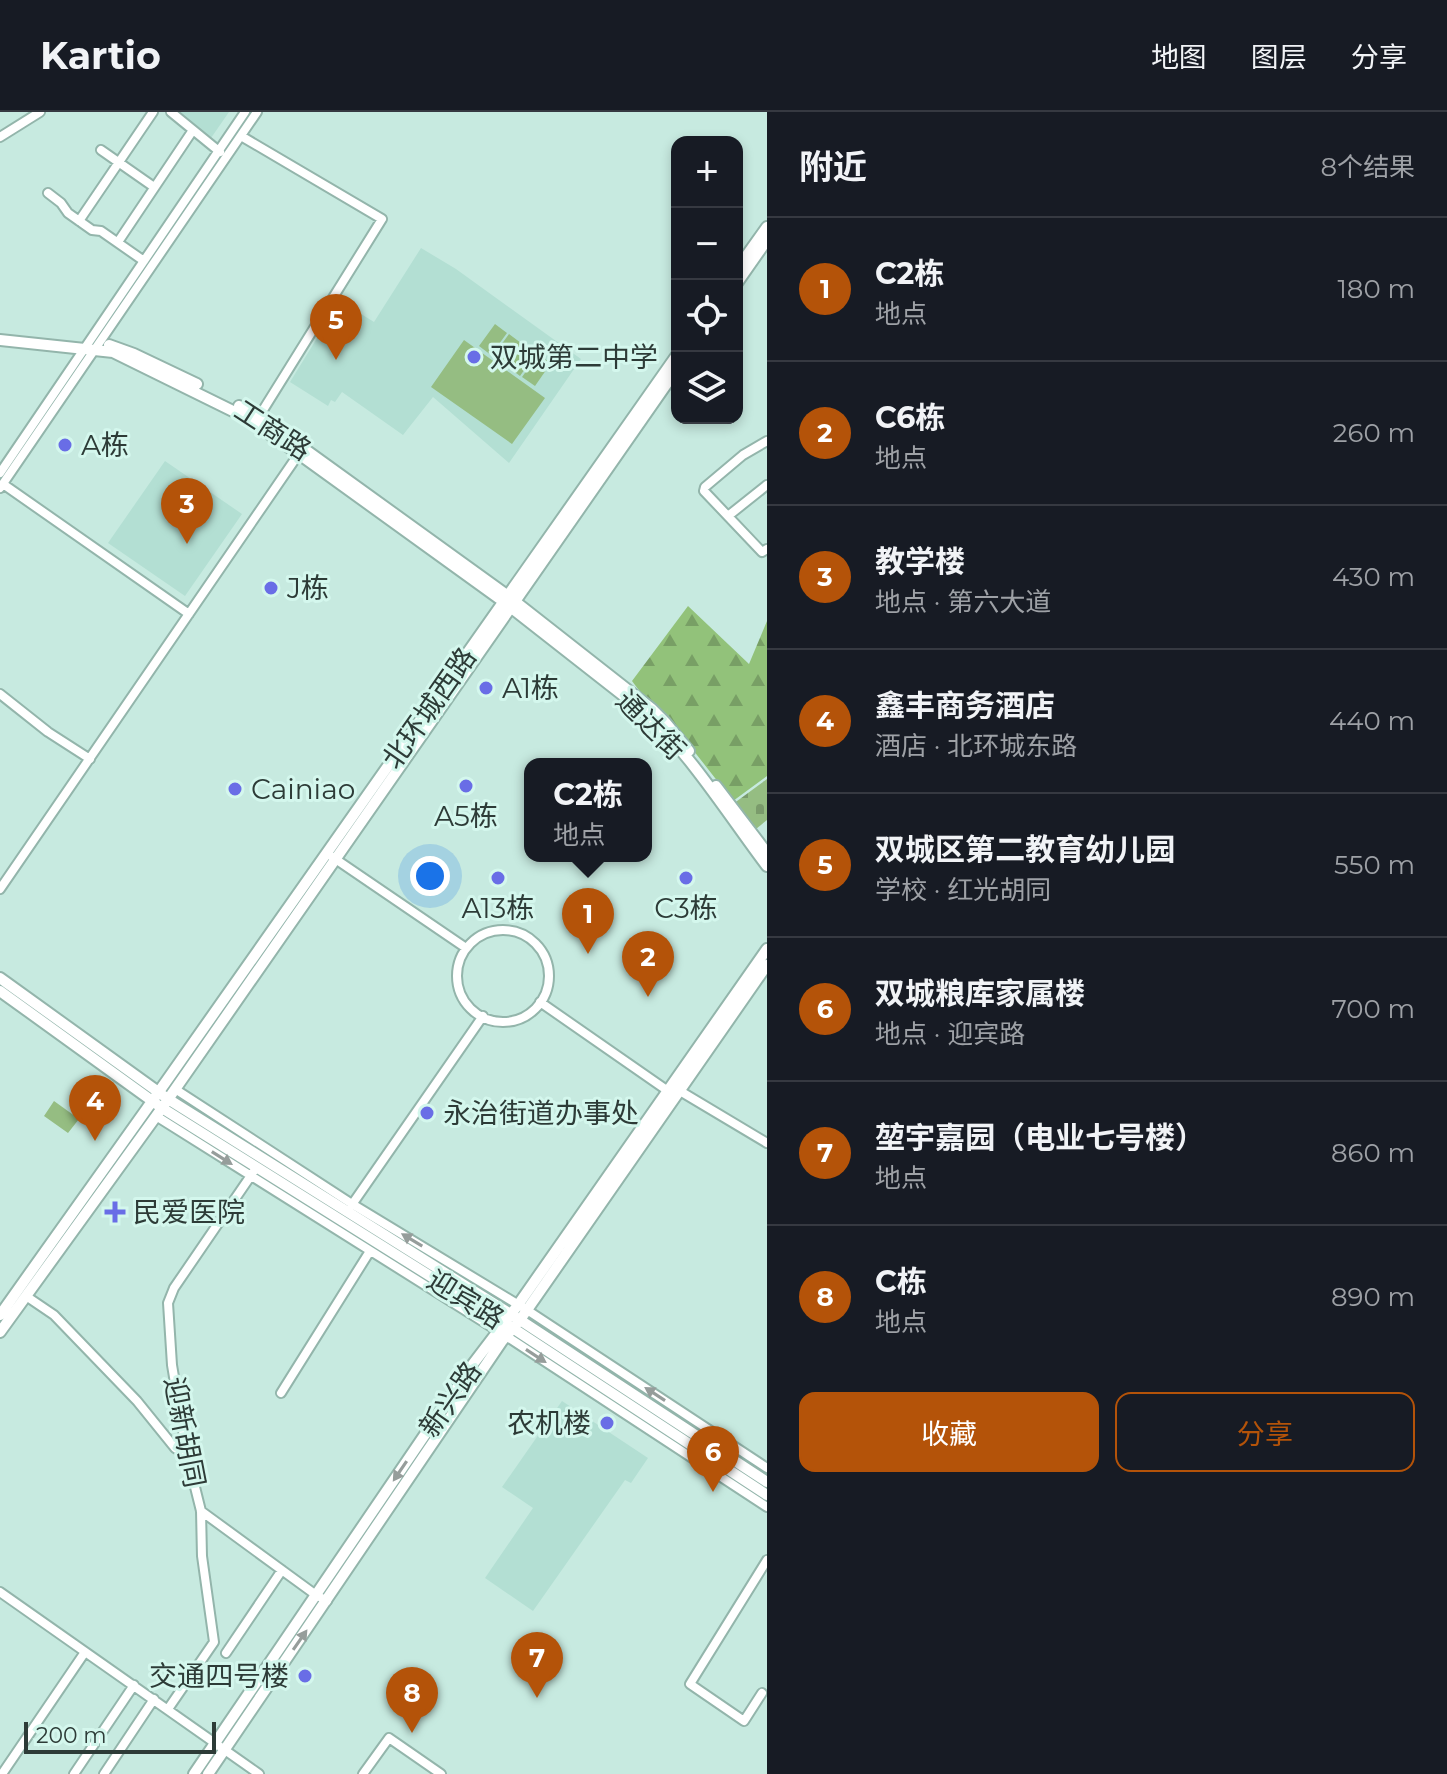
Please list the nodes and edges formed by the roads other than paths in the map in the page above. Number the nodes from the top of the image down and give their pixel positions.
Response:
1 (40, 112) edge
2 (153, 112) edge
3 (171, 112) edge
4 (245, 112) edge
5 (257, 112) edge
6 (193, 130) junction
7 (241, 136) junction
8 (0, 137) edge
9 (101, 150) dead end
10 (223, 154) junction
11 (119, 162) junction
12 (154, 187) junction
13 (48, 193) dead end
14 (79, 221) junction
15 (767, 227) edge
16 (767, 240) edge
17 (118, 242) junction
18 (144, 261) junction
19 (743, 261) edge
20 (739, 280) edge
21 (0, 337) edge
22 (91, 347) junction
23 (671, 364) edge
24 (671, 377) edge
25 (256, 420) junction
26 (767, 441) edge
27 (301, 451) junction
28 (3, 471) edge
29 (767, 485) edge
30 (1, 486) edge
31 (728, 516) junction
32 (767, 549) edge
33 (509, 602) junction
34 (189, 614) junction
35 (0, 694) edge
36 (90, 759) junction
37 (767, 853) edge
38 (331, 856) junction
39 (767, 866) edge
40 (0, 889) edge
41 (466, 948) junction
42 (767, 949) edge
43 (767, 965) edge
44 (0, 978) edge
45 (0, 991) edge
46 (540, 1002) junction
47 (483, 1016) junction
48 (175, 1089) junction
49 (674, 1091) junction
50 (159, 1103) junction
51 (767, 1143) edge
52 (253, 1171) junction
53 (347, 1212) junction
54 (370, 1246) junction
55 (26, 1296) junction
56 (0, 1315) edge
57 (512, 1321) junction
58 (0, 1332) edge
59 (281, 1393) dead end
60 (187, 1455) junction
61 (767, 1468) edge
62 (767, 1482) edge
63 (767, 1495) edge
64 (767, 1507) edge
65 (201, 1511) junction
66 (767, 1560) edge
67 (282, 1570) junction
68 (0, 1592) edge
69 (316, 1595) junction
70 (327, 1601) junction
71 (85, 1652) junction
72 (226, 1653) dead end
73 (134, 1685) junction
74 (762, 1693) dead end
75 (154, 1699) junction
76 (168, 1709) junction
77 (220, 1747) junction
78 (2, 1774) edge
79 (74, 1774) edge
80 (104, 1774) edge
81 (194, 1774) edge
82 (208, 1774) edge
83 (259, 1774) edge
84 (363, 1774) edge
85 (441, 1774) edge

1 - 8 street
2 - 11 street
3 - 6 street
4 - 10 street
5 - 7 street
6 - 10 street
6 - 12 street
7 - 10 street
7 - 25 street
9 - 11 street
10 - 18 street
10 - 22 street
11 - 12 street
11 - 14 street
12 - 17 street
13 - 14 street
14 - 17 street
15 - 19 main road
16 - 20 main road
17 - 18 street
18 - 22 street
21 - 22 main road, 工商路
22 - 25 main road, 工商路
22 - 28 street
23 - 33 main road, 北环城西路
24 - 33 main road, 北环城西路
25 - 27 main road, 工商路
26 - 31 street
27 - 33 main road, 工商路
27 - 34 street
28 - 30 street
29 - 31 street
30 - 34 street
31 - 32 street
33 - 37 main road, 通达街
33 - 38 main road, 北环城西路
33 - 39 main road, 通达街
34 - 36 street
35 - 36 street
36 - 40 street
38 - 41 street
38 - 48 main road, 北环城西路
38 - 50 main road, 北环城西路
41 - 46 street
41 - 47 street
42 - 49 main road, 新兴路
43 - 49 main road, 新兴路
44 - 50 main road
45 - 50 main road
46 - 47 street
46 - 49 street
47 - 53 street
48 - 50 main road, 北环城西路
48 - 53 street
49 - 51 street
49 - 57 main road, 新兴路
50 -> 52 main road, 迎宾路
50 - 53 main road, 迎宾路
50 - 55 main road
50 - 56 main road
52 - 53 main road, 迎宾路
52 - 54 street
52 - 60 street, 迎新胡同
53 - 54 main road, 迎宾路
57 -> 53 main road, 迎宾路
54 - 57 main road, 迎宾路
54 - 59 street
55 - 58 main road
55 - 60 street
61 -> 57 street
57 - 62 main road, 迎宾路
57 - 63 main road, 迎宾路
57 -> 64 street
57 -> 69 main road, 新兴路
57 - 70 main road, 新兴路
60 - 65 street, 迎新胡同
65 - 67 street
65 - 76 street, 迎新胡同
66 - 74 street
67 - 69 street
67 - 72 street
68 - 71 street
69 - 70 street
69 - 77 main road, 新兴路
77 -> 70 main road, 新兴路
71 - 73 street
71 - 78 street
73 - 75 street
73 - 79 street
75 - 76 street
75 - 80 street
76 - 77 street
77 - 81 main road, 新兴路
77 - 82 main road, 新兴路
77 - 83 street
84 - 85 street

